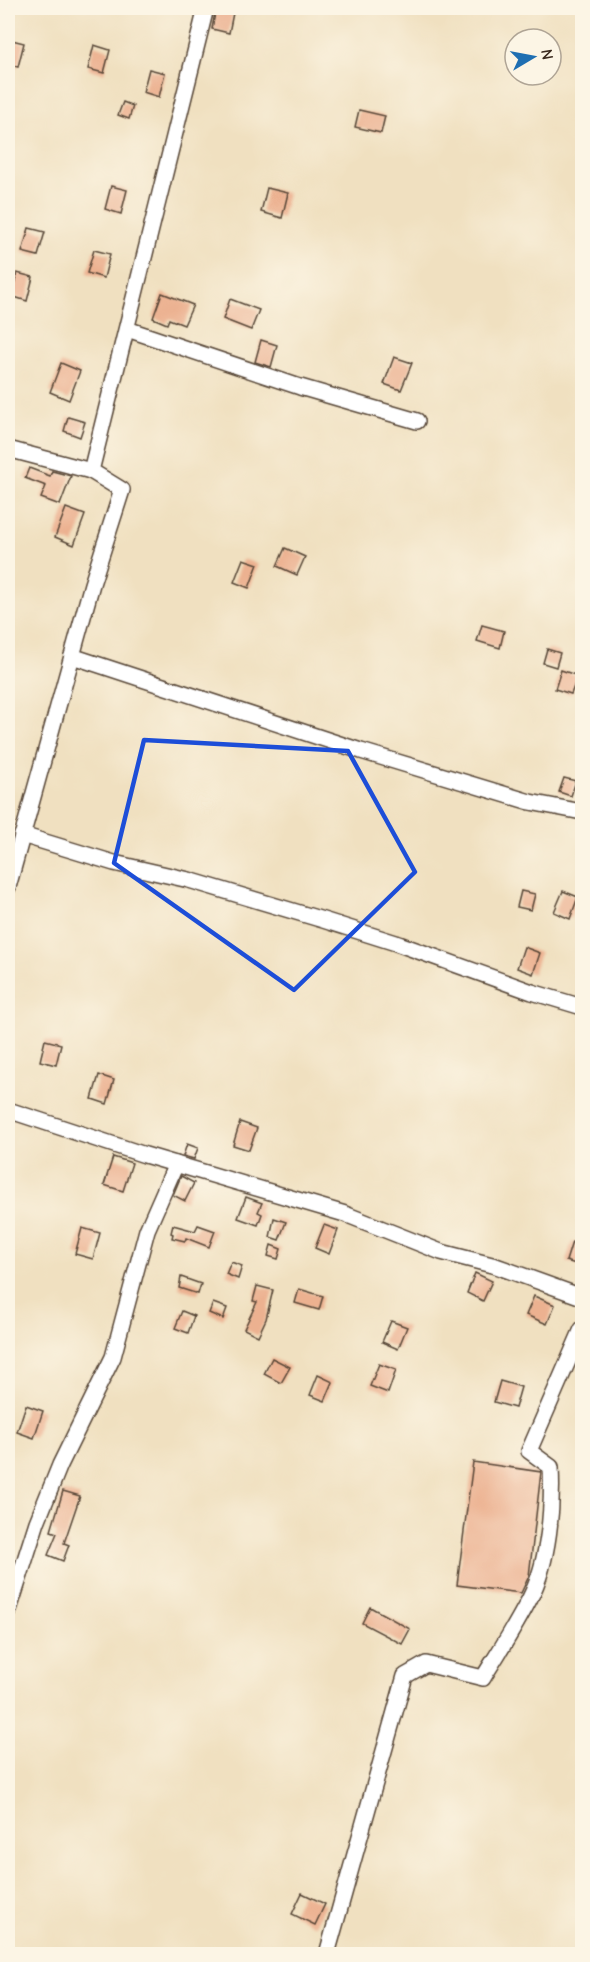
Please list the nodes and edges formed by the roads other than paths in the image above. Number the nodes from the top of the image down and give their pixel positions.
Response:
1 (206, 8) edge
2 (127, 329) junction
3 (417, 421) dead end
4 (8, 449) edge
5 (91, 471) junction
6 (72, 656) junction
7 (582, 812) edge
8 (22, 835) junction
9 (8, 887) edge
10 (582, 1007) edge
11 (8, 1110) edge
12 (176, 1164) junction
13 (582, 1297) edge
14 (582, 1329) edge
15 (8, 1613) edge
16 (327, 1954) edge

1 - 2 street
2 - 3 street
2 - 5 street
4 - 5 street
5 - 6 street
6 - 7 street
6 - 8 street
8 - 9 street
8 - 10 street
11 - 12 street
12 - 13 street
12 - 15 street
14 - 16 street

